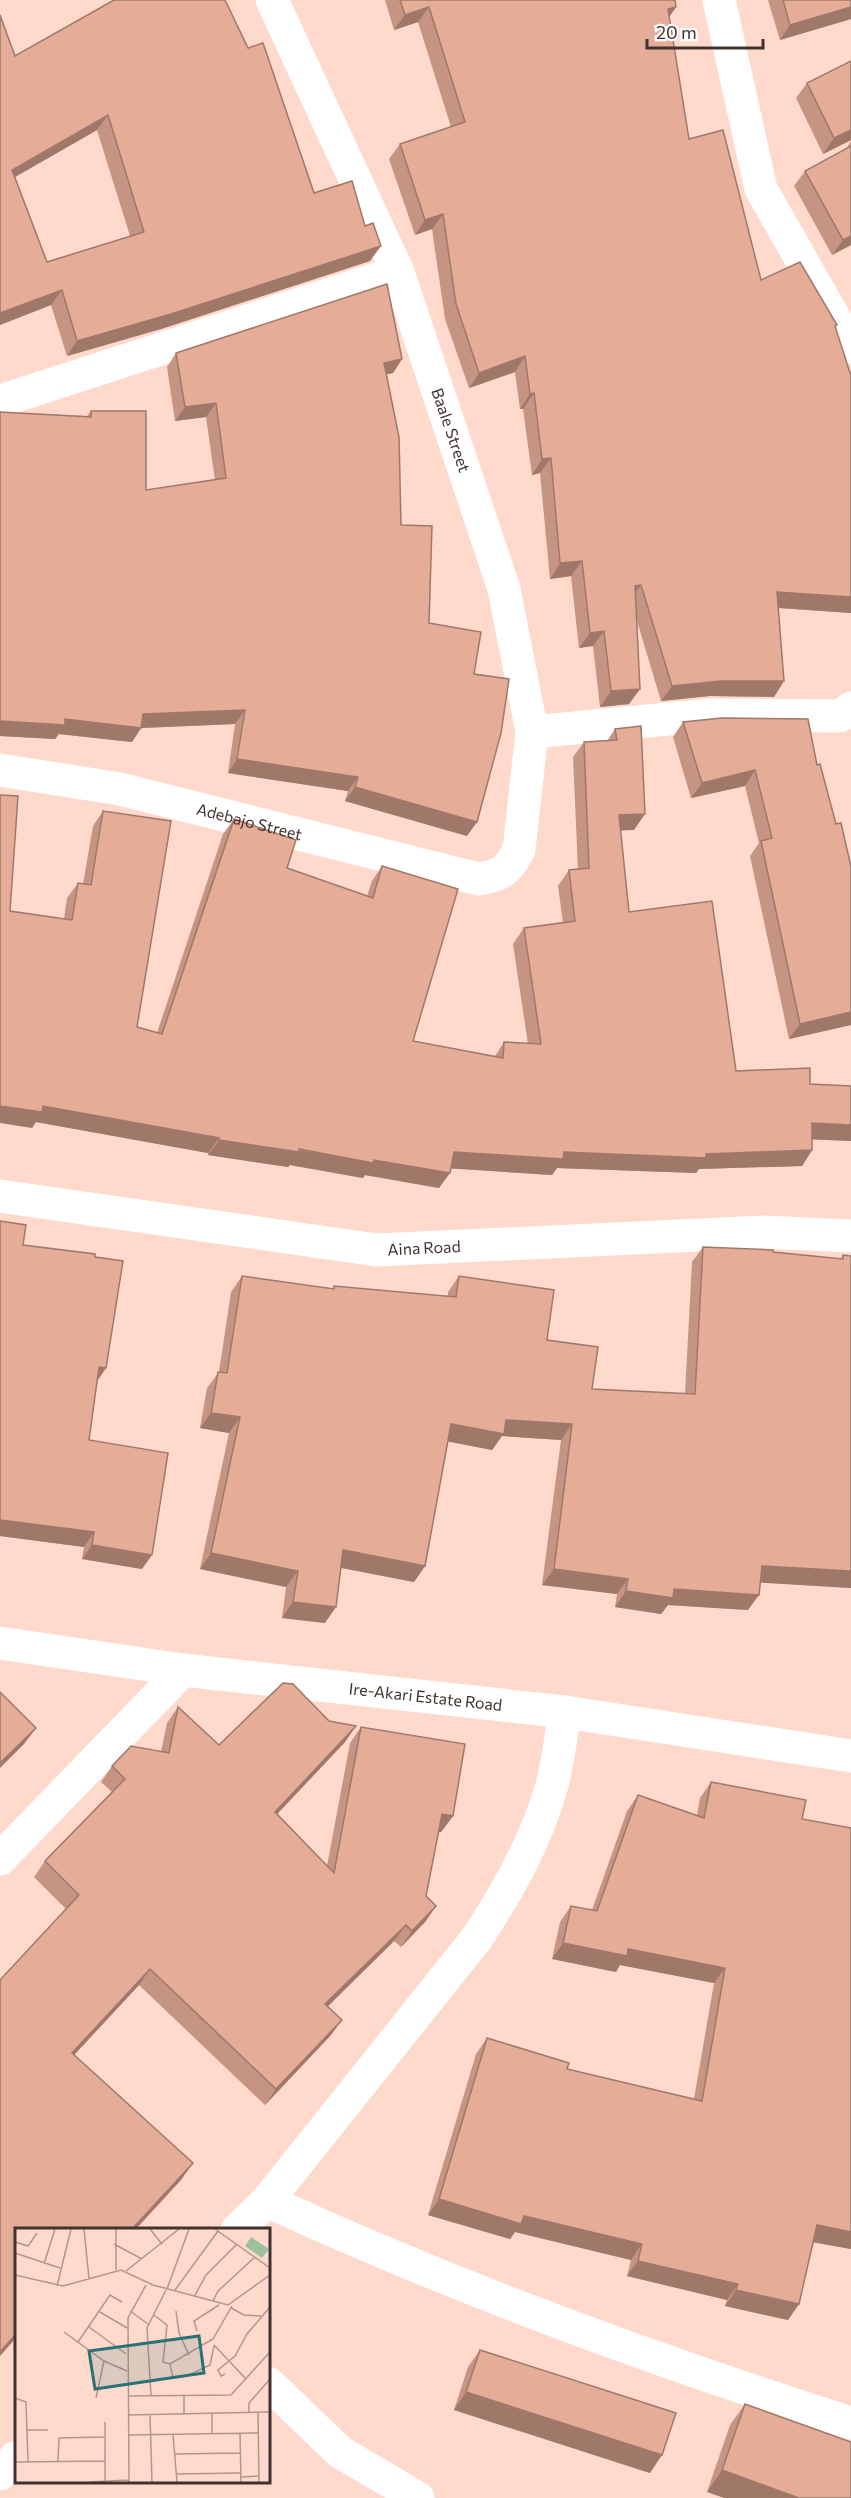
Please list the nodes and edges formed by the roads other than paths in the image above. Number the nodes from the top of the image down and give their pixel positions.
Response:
1 (272, 0) edge
2 (719, 0) edge
3 (398, 272) junction
4 (851, 348) edge
5 (0, 401) edge
6 (851, 708) edge
7 (532, 732) junction
8 (0, 770) edge
9 (497, 876) joint
10 (0, 1196) edge
11 (851, 1236) edge
12 (0, 1643) edge
13 (183, 1670) junction
14 (565, 1712) junction
15 (851, 1756) edge
16 (0, 1859) edge
17 (267, 2201) junction
18 (238, 2228) edge
19 (270, 2386) edge
20 (851, 2423) edge
21 (15, 2458) edge
22 (0, 2474) edge
23 (418, 2498) edge

1 - 3 street, Baale Street
2 - 4 street
3 - 5 street
3 - 7 street, Baale Street
6 - 7 street
7 - 9 street, Baale Street
8 - 9 street, Adebajo Street
10 - 11 street, Aina Road
12 - 13 street, Ire-Akari Estate Road
13 - 14 street, Ire-Akari Estate Road
13 - 16 street
14 - 15 street, Ire-Akari Estate Road
14 - 17 street
17 - 18 street
17 - 20 street
19 - 23 street
21 - 22 street

